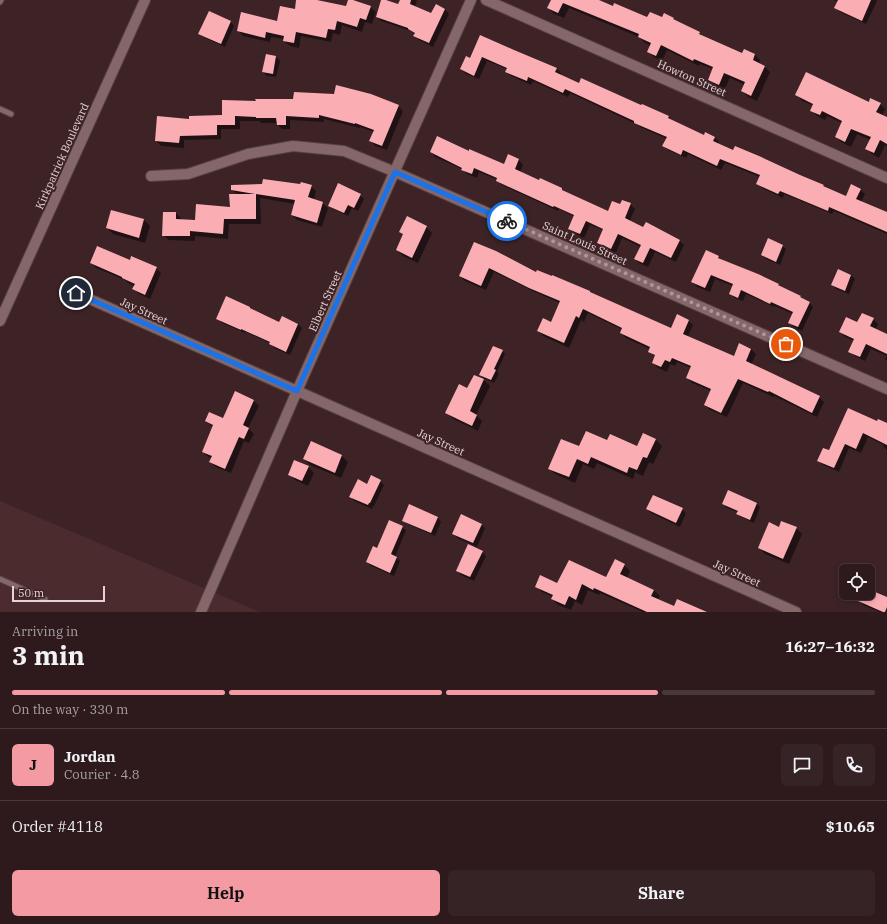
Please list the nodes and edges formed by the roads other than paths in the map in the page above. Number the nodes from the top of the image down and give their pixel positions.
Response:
1 (145, 0) edge
2 (471, 0) edge
3 (486, 0) edge
4 (0, 109) edge
5 (11, 114) dead end
6 (395, 172) junction
7 (151, 176) dead end
8 (887, 178) edge
9 (76, 293) dead end
10 (0, 321) edge
11 (887, 389) edge
12 (297, 391) junction
13 (0, 579) edge
14 (45, 599) dead end
15 (201, 612) edge
16 (796, 612) edge

1 - 10 street, Kirkpatrick Boulevard
2 - 6 street, Elbert Street
3 - 8 street, Howton Street
4 - 5 lane
6 - 7 street, Saint Louis Street
6 - 11 street, Saint Louis Street
6 - 12 street, Elbert Street
9 - 12 street, Jay Street
12 - 15 street, Elbert Street
12 - 16 street, Jay Street
13 - 14 lane

